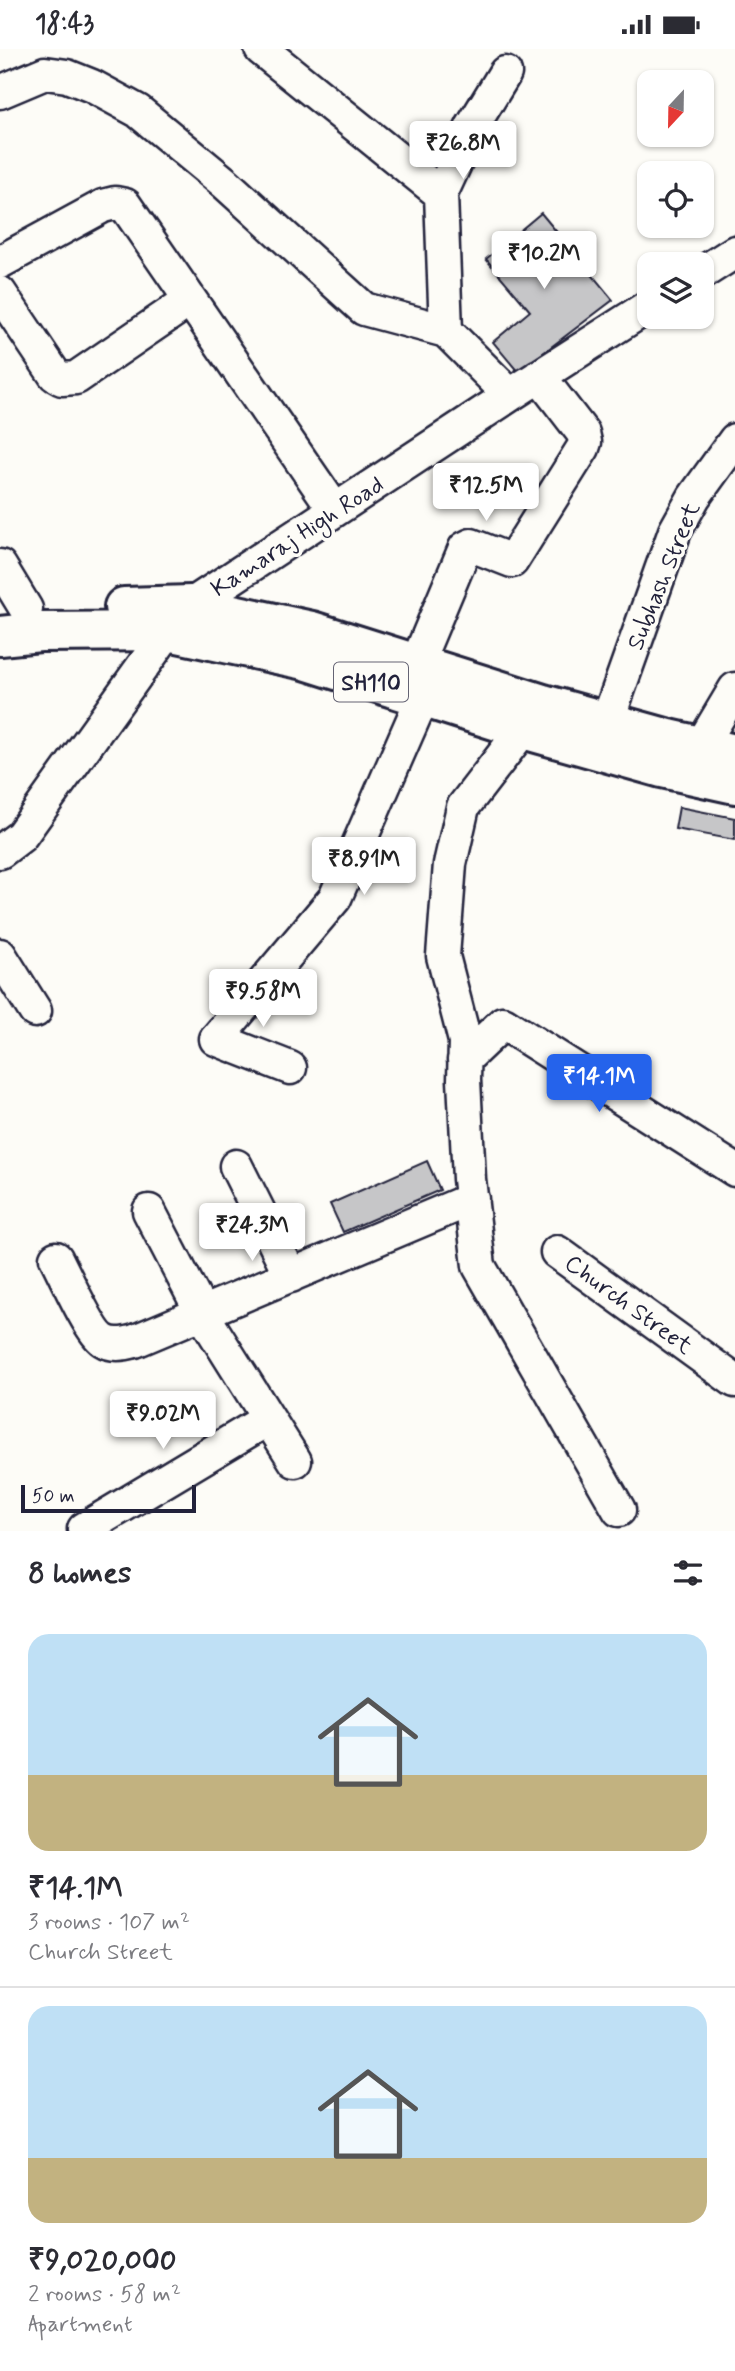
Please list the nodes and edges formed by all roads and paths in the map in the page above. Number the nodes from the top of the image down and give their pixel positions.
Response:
1 (261, 49) edge
2 (505, 73) dead end
3 (0, 92) edge
4 (441, 194) junction
5 (735, 252) edge
6 (0, 262) edge
7 (714, 265) edge
8 (0, 293) edge
9 (190, 300) junction
10 (637, 314) edge
11 (446, 331) junction
12 (539, 376) junction
13 (510, 395) junction
14 (735, 440) edge
15 (335, 510) junction
16 (0, 566) edge
17 (13, 610) edge
18 (180, 618) junction
19 (0, 636) edge
20 (419, 682) junction
21 (735, 689) edge
22 (533, 716) junction
23 (607, 722) junction
24 (718, 750) edge
25 (735, 784) edge
26 (0, 852) edge
27 (0, 954) edge
28 (35, 1011) dead end
29 (464, 1060) junction
30 (290, 1068) dead end
31 (236, 1166) dead end
32 (735, 1170) edge
33 (471, 1199) junction
34 (149, 1211) dead end
35 (557, 1252) dead end
36 (56, 1258) dead end
37 (291, 1276) junction
38 (202, 1313) junction
39 (735, 1381) edge
40 (268, 1419) junction
41 (295, 1461) dead end
42 (619, 1510) dead end
43 (84, 1529) dead end

1 - 4 street
2 - 4 street
3 - 11 street
4 - 11 street
5 - 7 street
6 - 9 street
8 - 9 street
9 - 15 street
10 - 12 street, Kamaraj High Road
11 - 13 street
12 - 13 street, Kamaraj High Road
12 - 20 street
13 - 15 street, Kamaraj High Road
14 - 23 street, Subhash Street
15 - 18 street, Kamaraj High Road
16 - 17 street
17 - 18 main road, SH110
18 - 19 main road, SH110
18 - 20 main road, SH110
18 - 26 street
20 - 22 main road, SH110
20 - 30 street
21 - 24 street
22 - 23 main road, SH110
22 - 25 main road, SH110
22 - 29 street
23 - 24 main road, SH110
27 - 28 street
29 - 32 street
29 - 33 street
31 - 37 street
33 - 37 street
33 - 42 street
34 - 38 street
35 - 39 street, Church Street
36 - 38 street
37 - 38 street
38 - 40 street
40 - 41 street
40 - 43 street

